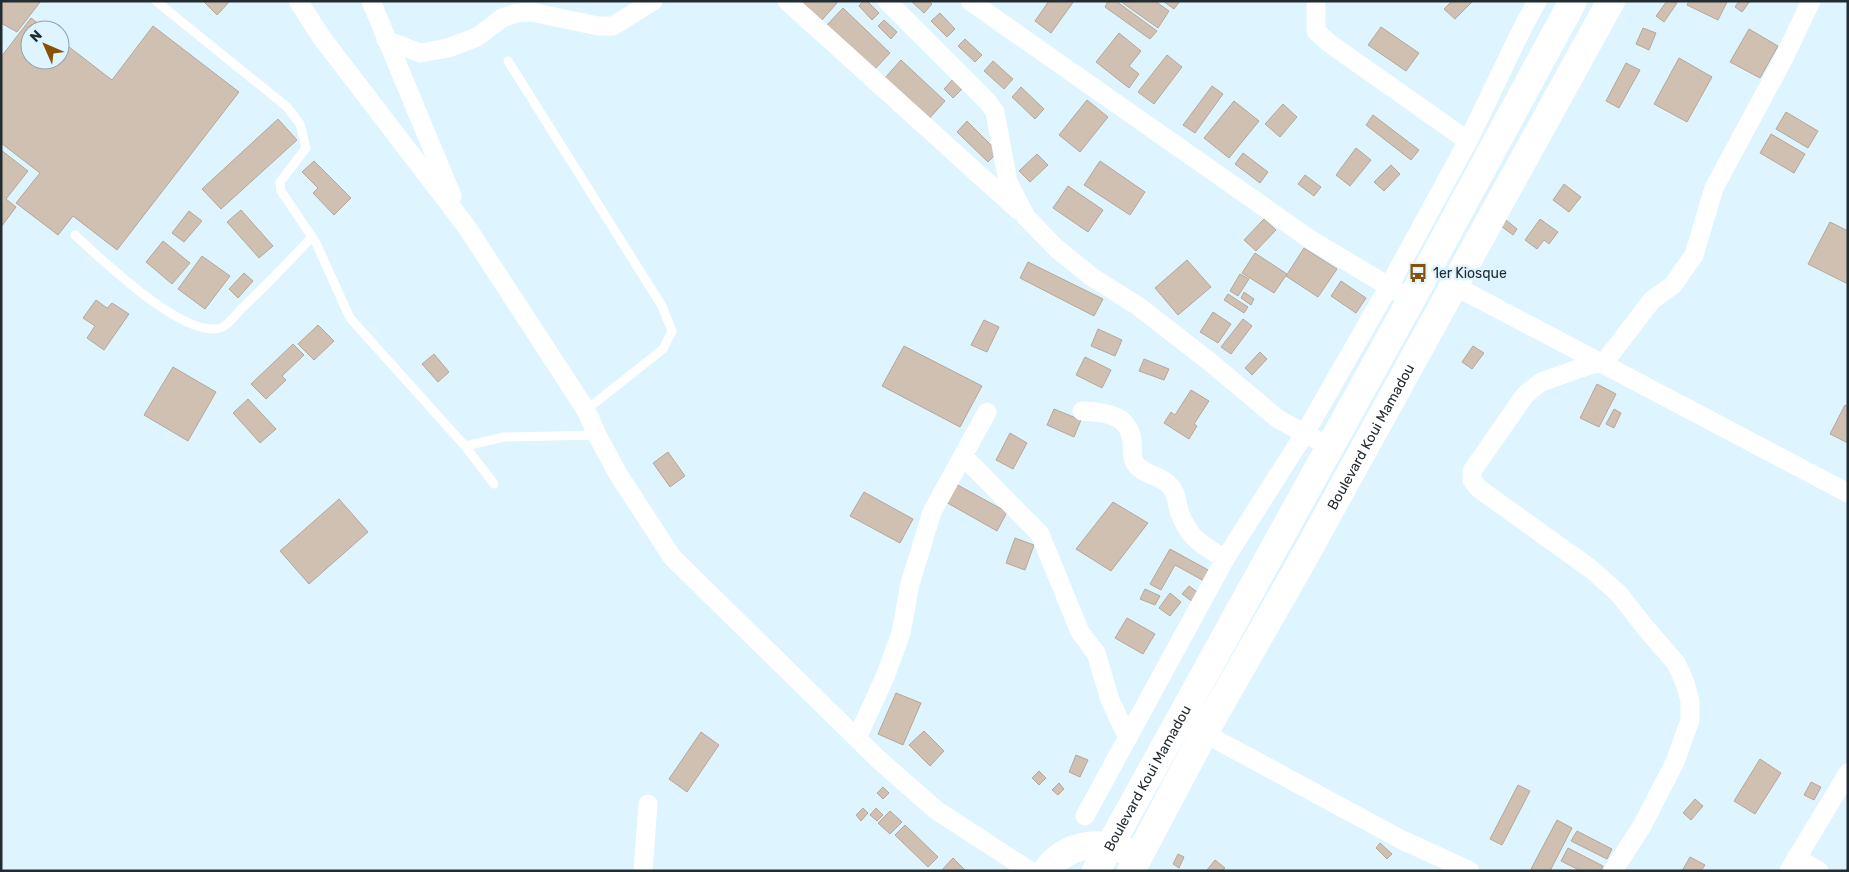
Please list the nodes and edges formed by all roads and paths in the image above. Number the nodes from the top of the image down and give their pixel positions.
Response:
1 (156, 1) edge
2 (298, 1) edge
3 (372, 1) edge
4 (653, 1) edge
5 (787, 1) edge
6 (888, 1) edge
7 (970, 1) edge
8 (1537, 1) edge
9 (1573, 1) edge
10 (1611, 1) edge
11 (1811, 1) edge
12 (1314, 2) edge
13 (386, 40) junction
14 (508, 61) dead end
15 (1468, 141) junction
16 (1026, 218) junction
17 (466, 226) junction
18 (75, 235) dead end
19 (312, 237) junction
20 (1453, 285) junction
21 (1400, 293) junction
22 (1601, 363) junction
23 (586, 410) junction
24 (1082, 411) dead end
25 (988, 412) dead end
26 (1305, 434) junction
27 (597, 436) junction
28 (465, 446) junction
29 (1329, 447) junction
30 (964, 456) junction
31 (494, 484) dead end
32 (1848, 493) edge
33 (1225, 559) junction
34 (1204, 733) junction
35 (857, 738) junction
36 (1128, 738) junction
37 (1848, 773) edge
38 (648, 804) dead end
39 (1085, 816) dead end
40 (1110, 845) junction
41 (1793, 864) edge
42 (1139, 867) edge
43 (643, 871) edge
44 (1030, 871) edge
45 (1046, 871) edge
46 (1096, 871) edge
47 (1470, 871) edge
48 (1614, 871) edge
49 (1819, 871) edge

1 - 19 lane
2 - 17 street
3 - 13 street
4 - 13 street
5 - 16 street
6 - 16 street
7 - 21 street
8 - 15 street
9 - 21 main road, Boulevard Koui Mamadou
10 - 20 main road, Boulevard Koui Mamadou
11 - 22 street
12 - 15 street
13 - 17 street
14 - 23 lane
15 - 21 street
16 - 26 street
17 - 23 street
18 - 19 lane
19 - 28 lane
20 - 22 street
20 - 34 main road, Boulevard Koui Mamadou
21 - 26 street
21 - 29 main road, Boulevard Koui Mamadou
22 - 32 street
22 - 48 street
23 - 27 street
24 - 33 street
25 - 30 street
26 - 29 street
26 - 33 street
27 - 28 lane
27 - 35 street
28 - 31 lane
29 - 40 main road, Boulevard Koui Mamadou
30 - 35 street
30 - 36 street
33 - 36 street
34 - 42 main road, Boulevard Koui Mamadou
34 - 47 street
35 - 44 street
36 - 39 street
37 - 41 street
38 - 43 street
40 - 42 main road
40 - 45 main road
40 - 46 main road, Boulevard Koui Mamadou
41 - 49 street

